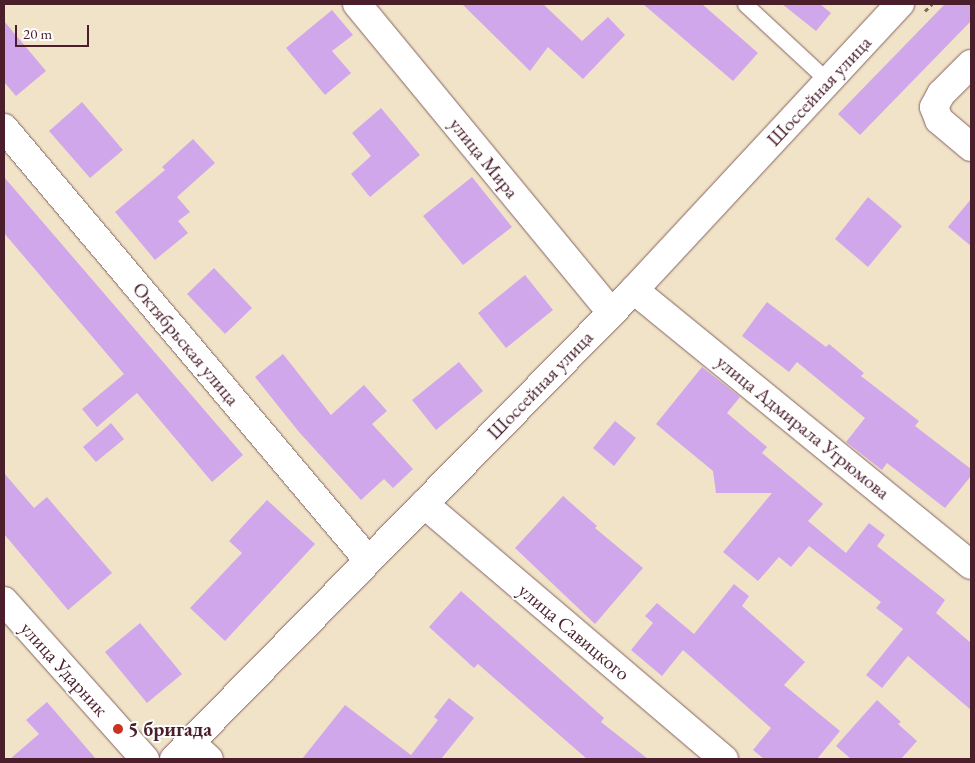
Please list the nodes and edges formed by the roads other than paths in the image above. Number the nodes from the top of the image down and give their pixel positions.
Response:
1 (357, 4) edge
2 (745, 4) edge
3 (900, 4) edge
4 (971, 64) edge
5 (828, 81) junction
6 (4, 128) edge
7 (971, 147) edge
8 (634, 290) junction
9 (611, 312) junction
10 (424, 504) junction
11 (368, 560) junction
12 (971, 565) edge
13 (4, 601) edge
14 (191, 754) edge
15 (145, 759) edge
16 (724, 759) edge

1 - 9 street, улица Мира
2 - 5 lane
3 - 5 street, Шоссейная улица
4 - 7 street
5 - 8 street, Шоссейная улица
6 - 11 street, Октябрьская улица
8 - 9 street, Шоссейная улица
8 - 12 street, улица Адмирала Угрюмова
9 - 10 street, Шоссейная улица
10 - 11 street, Шоссейная улица
10 - 16 street, улица Савицкого
11 - 14 street, Шоссейная улица
13 - 15 street, улица Ударник

